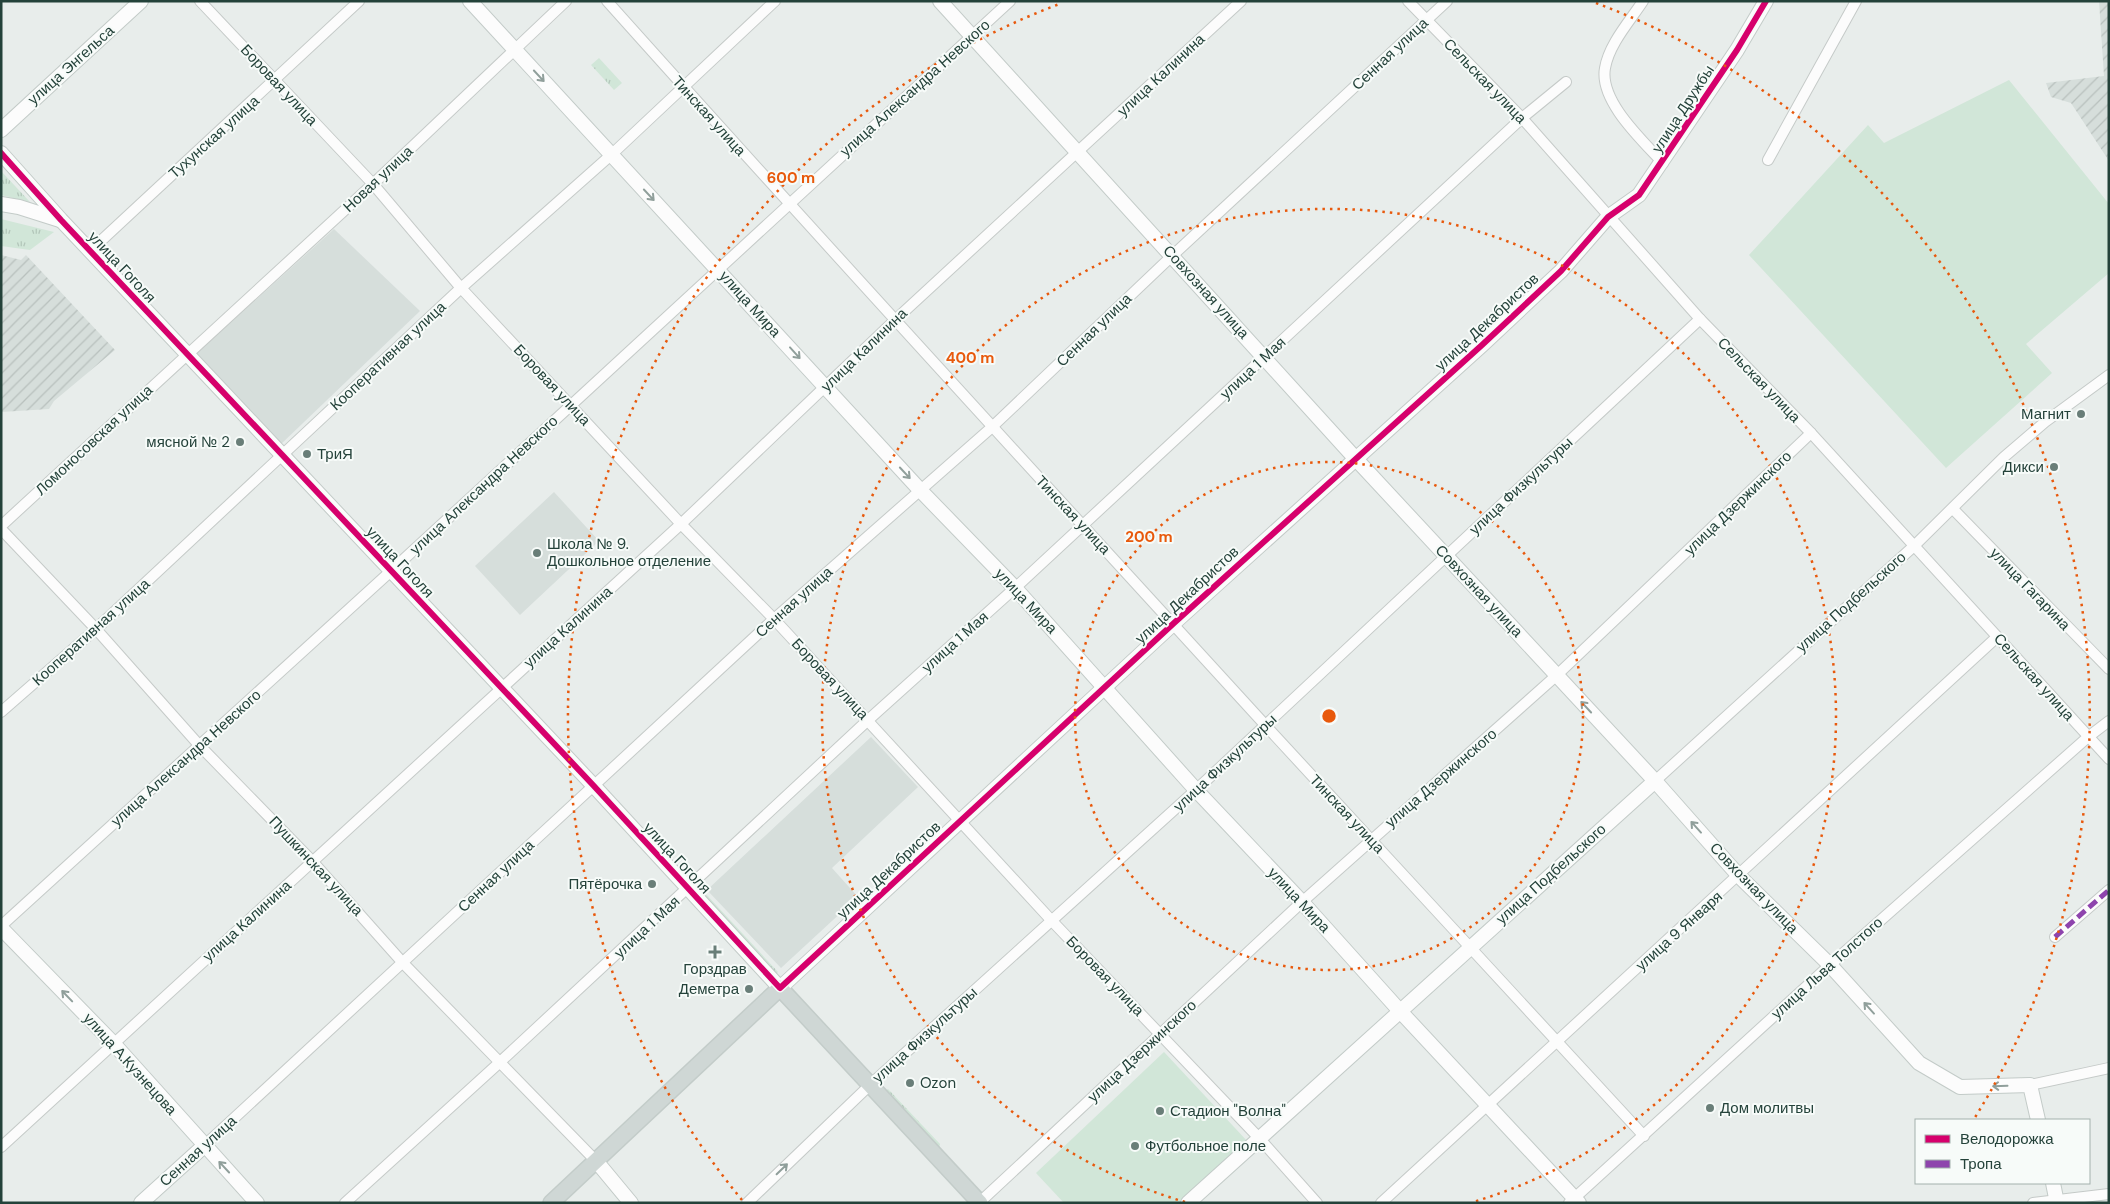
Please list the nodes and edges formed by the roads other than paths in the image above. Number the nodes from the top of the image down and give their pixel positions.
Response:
1 (141, 1) edge
2 (200, 1) edge
3 (359, 1) edge
4 (470, 1) edge
5 (566, 1) edge
6 (607, 1) edge
7 (775, 1) edge
8 (940, 1) edge
9 (1010, 1) edge
10 (1241, 1) edge
11 (1408, 1) edge
12 (1447, 1) edge
13 (1643, 1) edge
14 (1766, 1) edge
15 (1856, 1) edge
16 (1426, 20) junction
17 (972, 36) junction
18 (514, 51) junction
19 (275, 81) junction
20 (1566, 82) dead end
21 (684, 87) junction
22 (1522, 118) junction
23 (1, 130) edge
24 (1, 153) edge
25 (1077, 153) junction
26 (611, 155) junction
27 (1768, 160) dead end
28 (1662, 163) junction
29 (373, 184) junction
30 (1, 204) edge
31 (788, 204) junction
32 (1608, 217) junction
33 (61, 220) junction
34 (90, 251) junction
35 (1173, 255) junction
36 (718, 268) junction
37 (461, 288) junction
38 (1700, 319) junction
39 (895, 320) junction
40 (187, 354) junction
41 (1266, 357) junction
42 (2109, 375) edge
43 (825, 387) junction
44 (570, 404) junction
45 (992, 428) junction
46 (1811, 433) junction
47 (281, 455) junction
48 (1355, 458) junction
49 (920, 490) junction
50 (1953, 509) junction
51 (681, 524) junction
52 (1082, 526) junction
53 (1, 527) edge
54 (1914, 546) junction
55 (1446, 556) junction
56 (391, 571) junction
57 (1015, 588) junction
58 (774, 619) junction
59 (1174, 623) junction
60 (96, 629) junction
61 (1997, 637) junction
62 (2109, 669) edge
63 (1557, 676) junction
64 (500, 688) junction
65 (1105, 688) junction
66 (1, 712) edge
67 (867, 720) junction
68 (2109, 721) edge
69 (1266, 726) junction
70 (2088, 737) junction
71 (200, 745) junction
72 (2109, 759) edge
73 (1655, 781) junction
74 (593, 785) junction
75 (1196, 790) junction
76 (961, 820) junction
77 (1371, 840) junction
78 (313, 862) junction
79 (1739, 876) junction
80 (687, 889) junction
81 (2109, 890) edge
82 (1302, 902) junction
83 (1052, 921) junction
84 (1, 927) edge
85 (2055, 937) dead end
86 (1470, 948) junction
87 (404, 963) junction
88 (1830, 965) junction
89 (780, 988) junction
90 (1399, 1010) junction
91 (1160, 1034) junction
92 (1557, 1040) junction
93 (113, 1043) junction
94 (499, 1063) junction
95 (2109, 1068) edge
96 (871, 1084) junction
97 (2030, 1085) junction
98 (1490, 1104) junction
99 (2038, 1119) edge
100 (1644, 1136) junction
101 (1260, 1139) junction
102 (204, 1146) junction
103 (1, 1147) edge
104 (597, 1162) junction
105 (2053, 1184) edge
106 (2109, 1194) edge
107 (1574, 1201) edge
108 (2057, 1201) edge
109 (980, 1202) edge
110 (141, 1203) edge
111 (257, 1203) edge
112 (345, 1203) edge
113 (551, 1203) edge
114 (631, 1203) edge
115 (747, 1203) edge
116 (1188, 1203) edge
117 (1317, 1203) edge
118 (1381, 1203) edge
119 (2033, 1203) edge

1 - 23 main road, улица Энгельса
2 - 19 street, Боровая улица
3 - 19 street, Тухунская улица
4 - 18 main road, улица Мира
5 - 18 street, Новая улица
6 - 21 street, Тинская улица
7 - 21 street, Кооперативная улица
8 - 17 main road, Совхозная улица
9 - 17 street, улица Александра Невского
10 - 25 street, улица Калинина
11 - 16 street, Сельская улица
12 - 16 street, Сенная улица
13 - 28 street
14 - 28 main road, улица Дружбы
15 - 27 street
16 - 22 street, Сельская улица
16 - 35 street, Сенная улица
17 - 25 main road, Совхозная улица
17 - 31 street, улица Александра Невского
18 -> 26 main road, улица Мира
18 - 29 street, Новая улица
19 - 29 street, Боровая улица
19 - 34 street, Тухунская улица
20 - 22 street, улица 1 Мая
21 - 26 street, Кооперативная улица
21 - 31 street, Тинская улица
22 - 32 street, Сельская улица
22 - 41 street, улица 1 Мая
24 - 33 main road, улица Гоголя
25 - 35 main road, Совхозная улица
25 - 39 street, улица Калинина
26 -> 36 main road, улица Мира
26 - 37 street, Кооперативная улица
28 - 32 main road, улица Дружбы
29 - 37 street, Боровая улица
29 - 40 street, Новая улица
30 - 33 main road
31 - 36 street, улица Александра Невского
31 - 39 street, Тинская улица
32 - 38 street, Сельская улица
32 - 48 main road, улица Декабристов
33 - 34 main road, улица Гоголя
34 - 40 main road, улица Гоголя
35 - 41 main road, Совхозная улица
35 - 45 street, Сенная улица
36 -> 43 main road, улица Мира
36 - 44 street, улица Александра Невского
37 - 44 street, Боровая улица
37 - 47 street, Кооперативная улица
38 - 46 street, Сельская улица
38 - 55 street, улица Физкультуры
39 - 43 street, улица Калинина
39 - 45 street, Тинская улица
40 - 47 main road, улица Гоголя
40 - 53 street, Ломоносовская улица
41 - 48 main road, Совхозная улица
41 - 52 street, улица 1 Мая
42 - 50 street
43 -> 49 main road, улица Мира
43 - 51 street, улица Калинина
44 - 51 street, Боровая улица
44 - 56 street, улица Александра Невского
45 - 49 street, Сенная улица
45 - 52 street, Тинская улица
46 - 54 street, Сельская улица
46 - 63 street, улица Дзержинского
47 - 56 main road, улица Гоголя
47 - 60 street, Кооперативная улица
48 - 55 main road, Совхозная улица
48 - 59 main road, улица Декабристов
49 - 57 main road, улица Мира
49 - 58 street, Сенная улица
50 - 54 street
50 - 62 street, улица Гагарина
51 - 58 street, Боровая улица
51 - 64 street, улица Калинина
52 - 57 street, улица 1 Мая
52 - 59 street, Тинская улица
53 - 60 street, Пушкинская улица
54 - 61 street, Сельская улица
54 - 73 street, улица Подбельского
55 - 63 main road, Совхозная улица
55 - 69 street, улица Физкультуры
56 - 64 main road, улица Гоголя
56 - 71 street, улица Александра Невского
57 - 65 main road, улица Мира
57 - 67 street, улица 1 Мая
58 - 67 street, Боровая улица
58 - 74 street, Сенная улица
59 - 65 main road, улица Декабристов
59 - 69 street, Тинская улица
60 - 66 street, Кооперативная улица
60 - 71 street, Пушкинская улица
61 - 70 street, Сельская улица
61 - 79 street, улица 9 Января
73 -> 63 main road, Совхозная улица
63 - 77 street, улица Дзержинского
64 - 74 main road, улица Гоголя
64 - 78 street, улица Калинина
65 - 75 main road, улица Мира
65 - 76 main road, улица Декабристов
67 - 76 street, Боровая улица
67 - 80 street, улица 1 Мая
68 - 70 street, улица Льва Толстого
69 - 75 street, улица Физкультуры
69 - 77 street, Тинская улица
70 - 72 street, Сельская улица
70 - 88 street, улица Льва Толстого
71 - 78 street, Пушкинская улица
71 - 84 street, улица Александра Невского
79 -> 73 main road, Совхозная улица
73 - 86 main road, улица Подбельского
74 - 80 main road, улица Гоголя
74 - 87 street, Сенная улица
75 - 82 main road, улица Мира
75 - 83 street, улица Физкультуры
76 - 83 street, Боровая улица
76 - 89 main road, улица Декабристов
77 - 82 street, улица Дзержинского
77 - 86 street, Тинская улица
78 - 87 street, Пушкинская улица
78 - 93 street, улица Калинина
79 - 88 main road, Совхозная улица
79 - 92 street, улица 9 Января
80 - 89 main road, улица Гоголя
80 - 94 street, улица 1 Мая
81 - 85 street
82 - 90 main road, улица Мира
82 - 91 street, улица Дзержинского
83 - 91 street, Боровая улица
83 - 96 street, улица Физкультуры
93 -> 84 main road, улица А.Кузнецова
86 - 90 main road, улица Подбельского
86 - 92 street, Тинская улица
87 - 94 street, Пушкинская улица
87 - 102 street, Сенная улица
97 -> 88 main road, Совхозная улица
88 - 100 street, улица Льва Толстого
89 - 96 main road, улица Гоголя
89 - 104 main road, улица Декабристов
90 - 98 main road, улица Мира
90 - 101 main road, улица Подбельского
91 - 101 street, Боровая улица
91 - 109 street, улица Дзержинского
92 - 98 street, улица 9 Января
92 - 100 street, Тинская улица
93 - 102 main road, улица А.Кузнецова
93 - 103 street, улица Калинина
94 - 104 street, Пушкинская улица
94 - 112 street, улица 1 Мая
95 - 97 street
96 - 109 main road, улица Гоголя
115 -> 96 street, улица Физкультуры
97 - 99 main road
98 - 107 main road, улица Мира
98 - 118 street, улица 9 Января
100 - 107 street, улица Льва Толстого
101 - 116 main road, улица Подбельского
101 - 117 street, Боровая улица
102 - 110 main road, Сенная улица
111 -> 102 main road, улица А.Кузнецова
104 - 113 main road, улица Декабристов
104 - 114 main road, Пушкинская улица
105 - 108 main road
106 - 108 street
108 - 119 street

